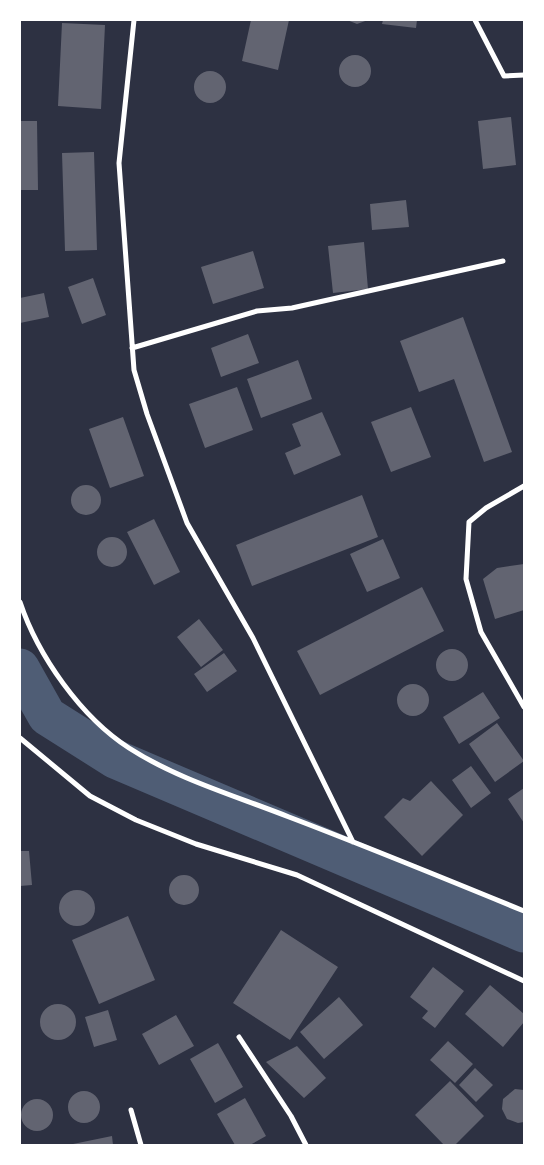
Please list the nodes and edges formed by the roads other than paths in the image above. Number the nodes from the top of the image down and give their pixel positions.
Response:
1 (134, 20) edge
2 (474, 20) edge
3 (524, 75) edge
4 (503, 261) dead end
5 (132, 348) junction
6 (524, 486) edge
7 (20, 602) edge
8 (524, 707) edge
9 (20, 738) edge
10 (353, 842) junction
11 (524, 911) edge
12 (524, 981) edge
13 (240, 1037) dead end
14 (131, 1110) dead end
15 (142, 1145) edge
16 (306, 1145) edge

1 - 5 street
2 - 3 street
4 - 5 street
5 - 10 street
6 - 8 street
7 - 10 street
9 - 12 street
10 - 11 street
13 - 16 street
14 - 15 street

